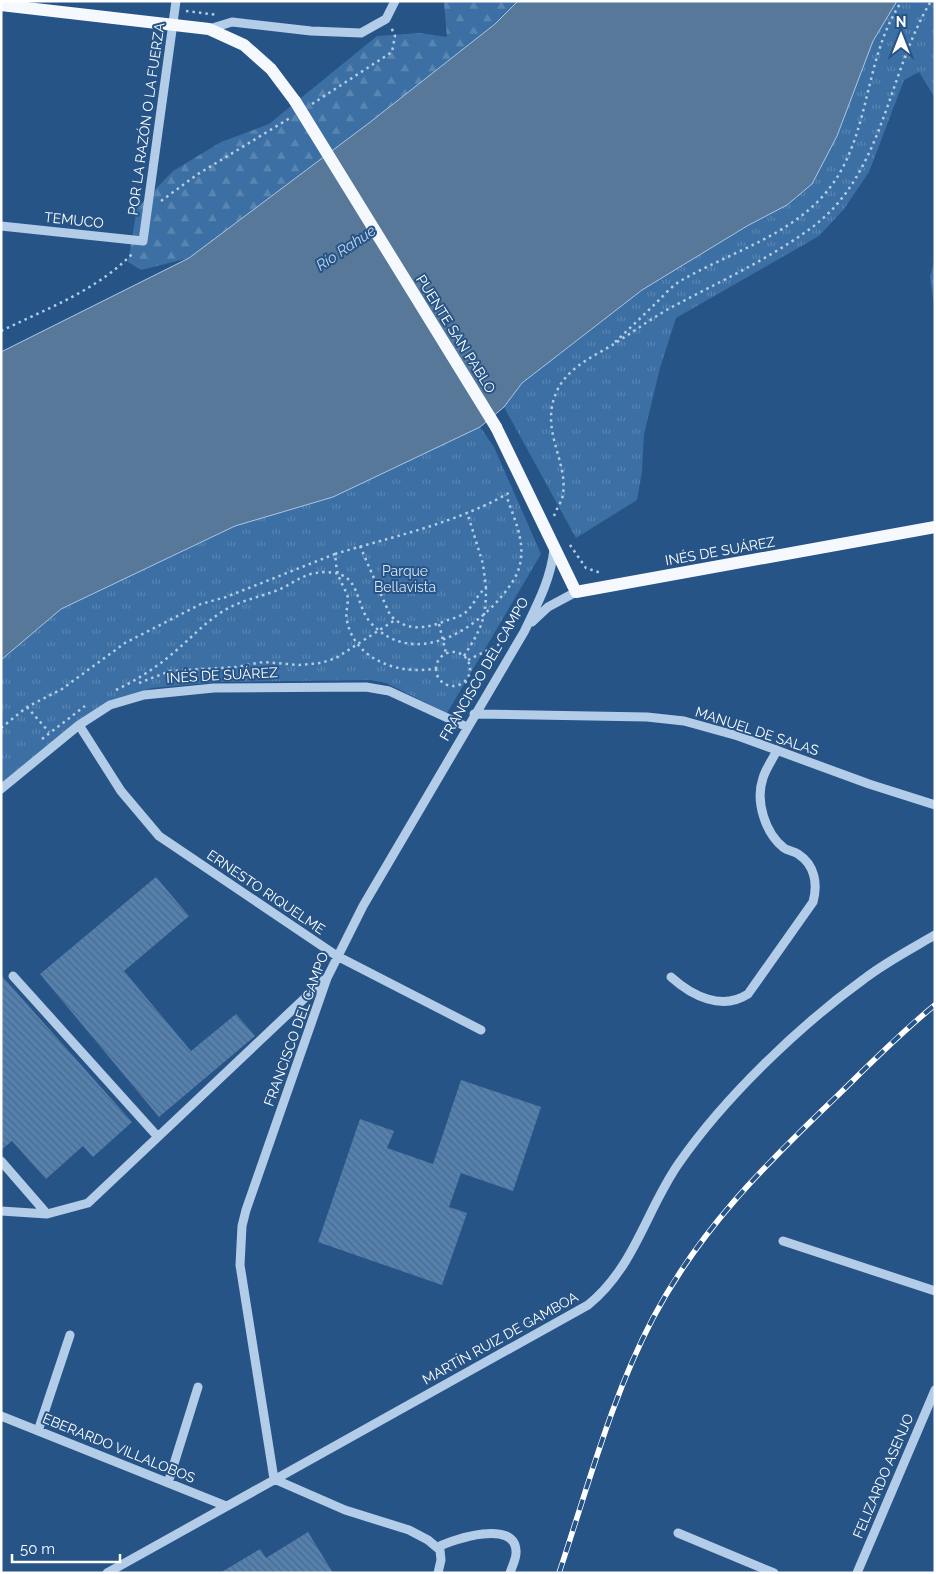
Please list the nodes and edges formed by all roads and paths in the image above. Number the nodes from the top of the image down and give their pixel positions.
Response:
1 (176, 1) edge
2 (395, 1) edge
3 (902, 1) edge
4 (931, 1) edge
5 (1, 5) edge
6 (386, 19) junction
7 (174, 26) junction
8 (209, 29) junction
9 (299, 108) junction
10 (159, 202) dead end
11 (1, 226) edge
12 (143, 241) junction
13 (1, 331) edge
14 (610, 346) junction
15 (549, 509) dead end
16 (467, 512) junction
17 (935, 528) edge
18 (567, 540) dead end
19 (360, 546) junction
20 (555, 546) junction
21 (335, 554) junction
22 (338, 574) junction
23 (608, 574) dead end
24 (486, 588) junction
25 (576, 592) junction
26 (486, 613) junction
27 (395, 620) junction
28 (440, 624) junction
29 (379, 630) junction
30 (524, 632) junction
31 (509, 634) dead end
32 (442, 640) junction
33 (504, 642) junction
34 (359, 644) junction
35 (499, 650) dead end
36 (446, 653) junction
37 (464, 656) junction
38 (468, 660) junction
39 (437, 668) junction
40 (464, 681) junction
41 (480, 685) dead end
42 (119, 689) junction
43 (111, 693) dead end
44 (475, 694) junction
45 (470, 701) dead end
46 (27, 706) junction
47 (86, 706) dead end
48 (474, 714) junction
49 (79, 725) junction
50 (1, 728) edge
51 (466, 728) junction
52 (49, 732) junction
53 (36, 745) dead end
54 (777, 750) junction
55 (1, 789) edge
56 (935, 805) edge
57 (935, 935) edge
58 (336, 956) junction
59 (13, 976) dead end
60 (671, 977) dead end
61 (327, 978) junction
62 (481, 1030) dead end
63 (158, 1137) junction
64 (1, 1161) edge
65 (1, 1211) edge
66 (48, 1214) junction
67 (783, 1241) dead end
68 (935, 1291) edge
69 (70, 1335) dead end
70 (198, 1387) dead end
71 (935, 1390) edge
72 (1, 1416) edge
73 (38, 1431) junction
74 (274, 1479) junction
75 (168, 1483) junction
76 (226, 1506) junction
77 (678, 1533) dead end
78 (438, 1547) junction
79 (107, 1573) edge
80 (438, 1573) edge
81 (510, 1573) edge
82 (774, 1573) edge
83 (857, 1573) edge

1 - 7 street, POR LA RAZÓN O LA FUERZA
2 - 6 street
3 - 14 path
4 - 14 path
5 - 7 main road
6 - 8 street
6 - 9 path
7 - 8 main road
7 - 12 street, POR LA RAZÓN O LA FUERZA
8 - 9 main road, PUENTE SAN PABLO
9 - 10 path
9 - 20 main road, PUENTE SAN PABLO, bridge
11 - 12 street, TEMUCO
12 - 13 path
14 - 15 path
16 - 19 path
16 - 24 path
16 - 26 path
17 - 25 main road, INÉS DE SUÁREZ
18 - 23 path
19 - 21 path
19 - 27 path
20 - 25 main road, PUENTE SAN PABLO
20 - 30 street, FRANCISCO DEL CAMPO
21 - 22 path
21 - 46 path
22 - 29 path
22 - 34 path
22 - 42 path
24 - 26 path
24 - 28 path
25 - 30 street, INÉS DE SUÁREZ
26 - 32 path
26 - 37 path
27 - 28 path
27 - 29 path
28 - 32 path
29 - 32 path
29 - 34 path
30 - 48 street, FRANCISCO DEL CAMPO
31 - 33 path
32 - 36 path
33 - 35 path
33 - 38 path
34 - 39 path
34 - 42 path
36 - 37 path
36 - 39 path
37 - 38 path
38 - 40 path
39 - 40 path
40 - 44 path
41 - 44 path
42 - 43 path
44 - 45 path
46 - 50 path
46 - 52 path
47 - 52 path
48 - 51 street, FRANCISCO DEL CAMPO
48 - 54 street, MANUEL DE SALAS
49 - 51 street, INÉS DE SUÁREZ
49 - 55 street, INÉS DE SUÁREZ
49 - 58 street, ERNESTO RIQUELME
51 - 58 street, FRANCISCO DEL CAMPO
52 - 53 path
54 - 56 street, MANUEL DE SALAS
54 - 60 street
57 - 74 street, MARTÍN RUIZ DE GAMBOA
58 - 61 street, FRANCISCO DEL CAMPO
58 - 62 street, ERNESTO RIQUELME
59 - 63 street
61 - 63 street
61 - 74 street, FRANCISCO DEL CAMPO
63 - 66 street
64 - 66 street
65 - 66 street
67 - 68 street
69 - 73 street
70 - 75 street
71 - 83 street, FELIZARDO ASENJO
72 - 73 street, EBERARDO VILLALOBOS
73 - 75 street, EBERARDO VILLALOBOS
74 - 76 street, MARTÍN RUIZ DE GAMBOA
74 - 78 street
75 - 76 street, EBERARDO VILLALOBOS
76 - 79 street, MARTÍN RUIZ DE GAMBOA
77 - 82 street
78 - 80 street
78 - 81 street

